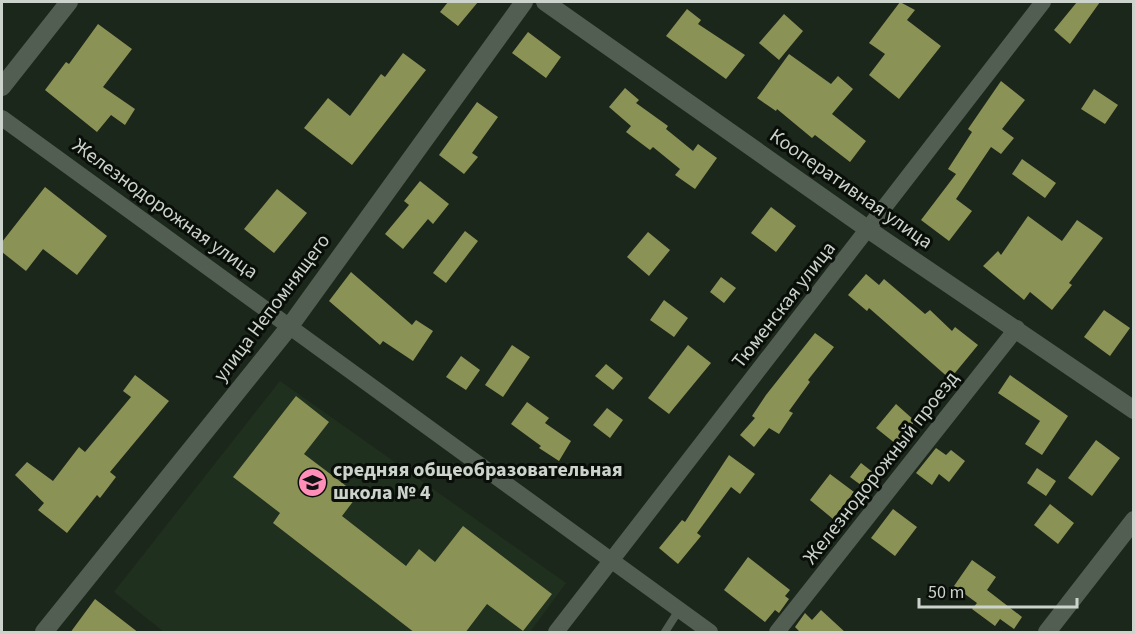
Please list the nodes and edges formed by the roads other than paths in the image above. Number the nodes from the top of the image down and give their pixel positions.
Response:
1 (69, 2) edge
2 (524, 2) edge
3 (545, 2) edge
4 (1043, 2) edge
5 (2, 87) edge
6 (2, 118) edge
7 (869, 230) junction
8 (290, 326) junction
9 (1017, 328) junction
10 (1134, 410) edge
11 (1134, 520) edge
12 (612, 561) junction
13 (680, 610) junction
14 (44, 633) edge
15 (556, 633) edge
16 (665, 633) edge
17 (710, 633) edge
18 (777, 633) edge
19 (1047, 633) edge

1 - 5 street
2 - 8 street, улица Непомнящего
3 - 7 street, Кооперативная улица
4 - 7 street, Тюменская улица
6 - 8 street, Железнодорожная улица
7 - 9 street, Кооперативная улица
7 - 12 street, Тюменская улица
8 - 12 street, Железнодорожная улица
8 - 14 street, улица Непомнящего
9 - 10 street, Кооперативная улица
9 - 18 street, Железнодорожный проезд
11 - 19 street
12 - 13 street, Железнодорожная улица
12 - 15 street, Тюменская улица
13 - 16 lane
13 - 17 street, Железнодорожная улица

